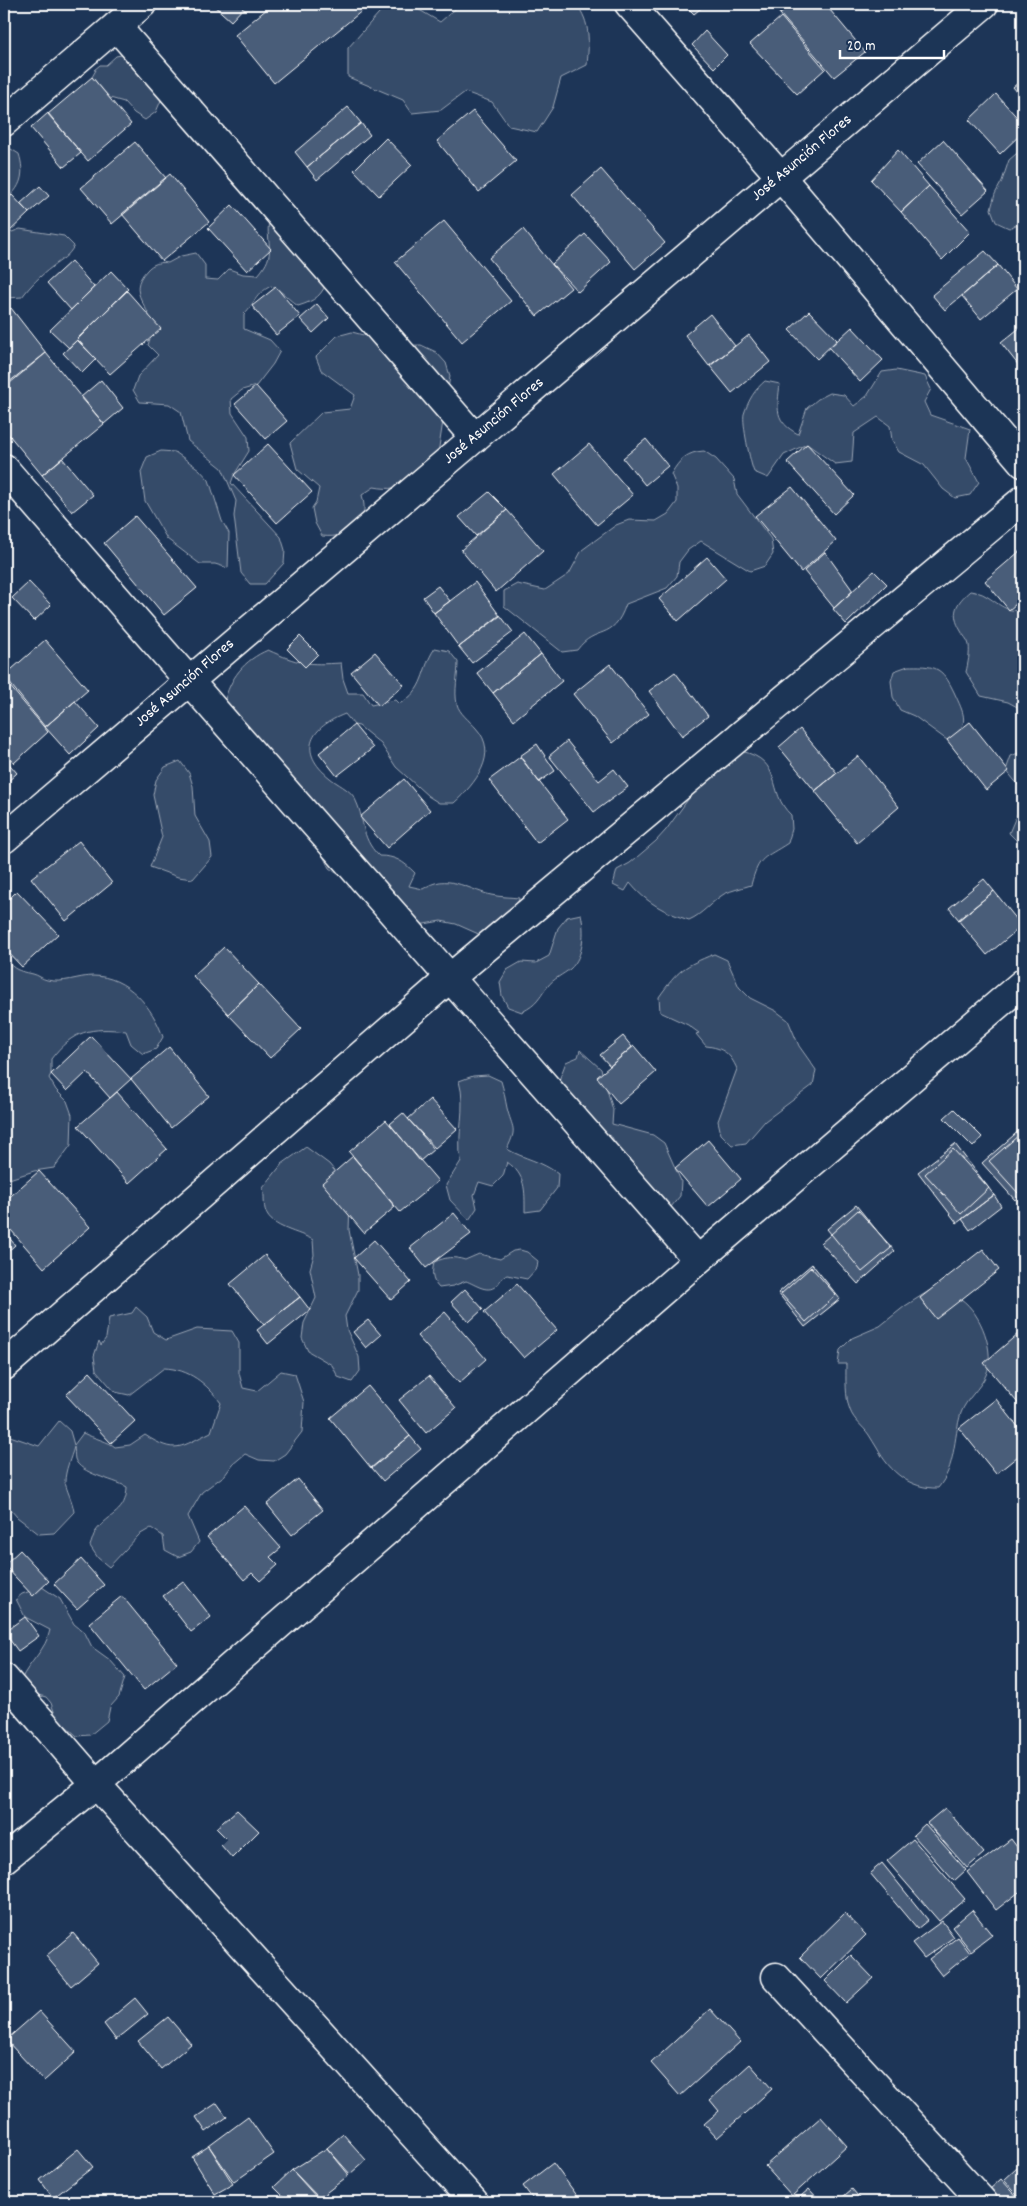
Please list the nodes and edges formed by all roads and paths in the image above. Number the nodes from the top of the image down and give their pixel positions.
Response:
1 (142, 4) edge
2 (629, 4) edge
3 (984, 4) edge
4 (116, 26) junction
5 (4, 122) edge
6 (780, 176) junction
7 (475, 438) junction
8 (1023, 463) edge
9 (4, 468) edge
10 (1023, 500) edge
11 (187, 681) junction
12 (4, 839) edge
13 (451, 977) junction
14 (1023, 983) edge
15 (698, 1260) junction
16 (4, 1366) edge
17 (4, 1678) edge
18 (96, 1784) junction
19 (4, 1859) edge
20 (776, 1977) dead end
21 (474, 2202) edge
22 (983, 2202) edge

1 - 4 street
2 - 6 street
3 - 6 street, José Asunción Flores
4 - 5 street
4 - 7 street
6 - 7 street, José Asunción Flores
6 - 8 street
7 - 11 street, José Asunción Flores
9 - 11 street
10 - 13 street
11 - 12 street, José Asunción Flores
11 - 13 street
13 - 15 street
13 - 16 street
14 - 15 street
15 - 18 street
17 - 18 street
18 - 19 street
18 - 21 street
20 - 22 street

